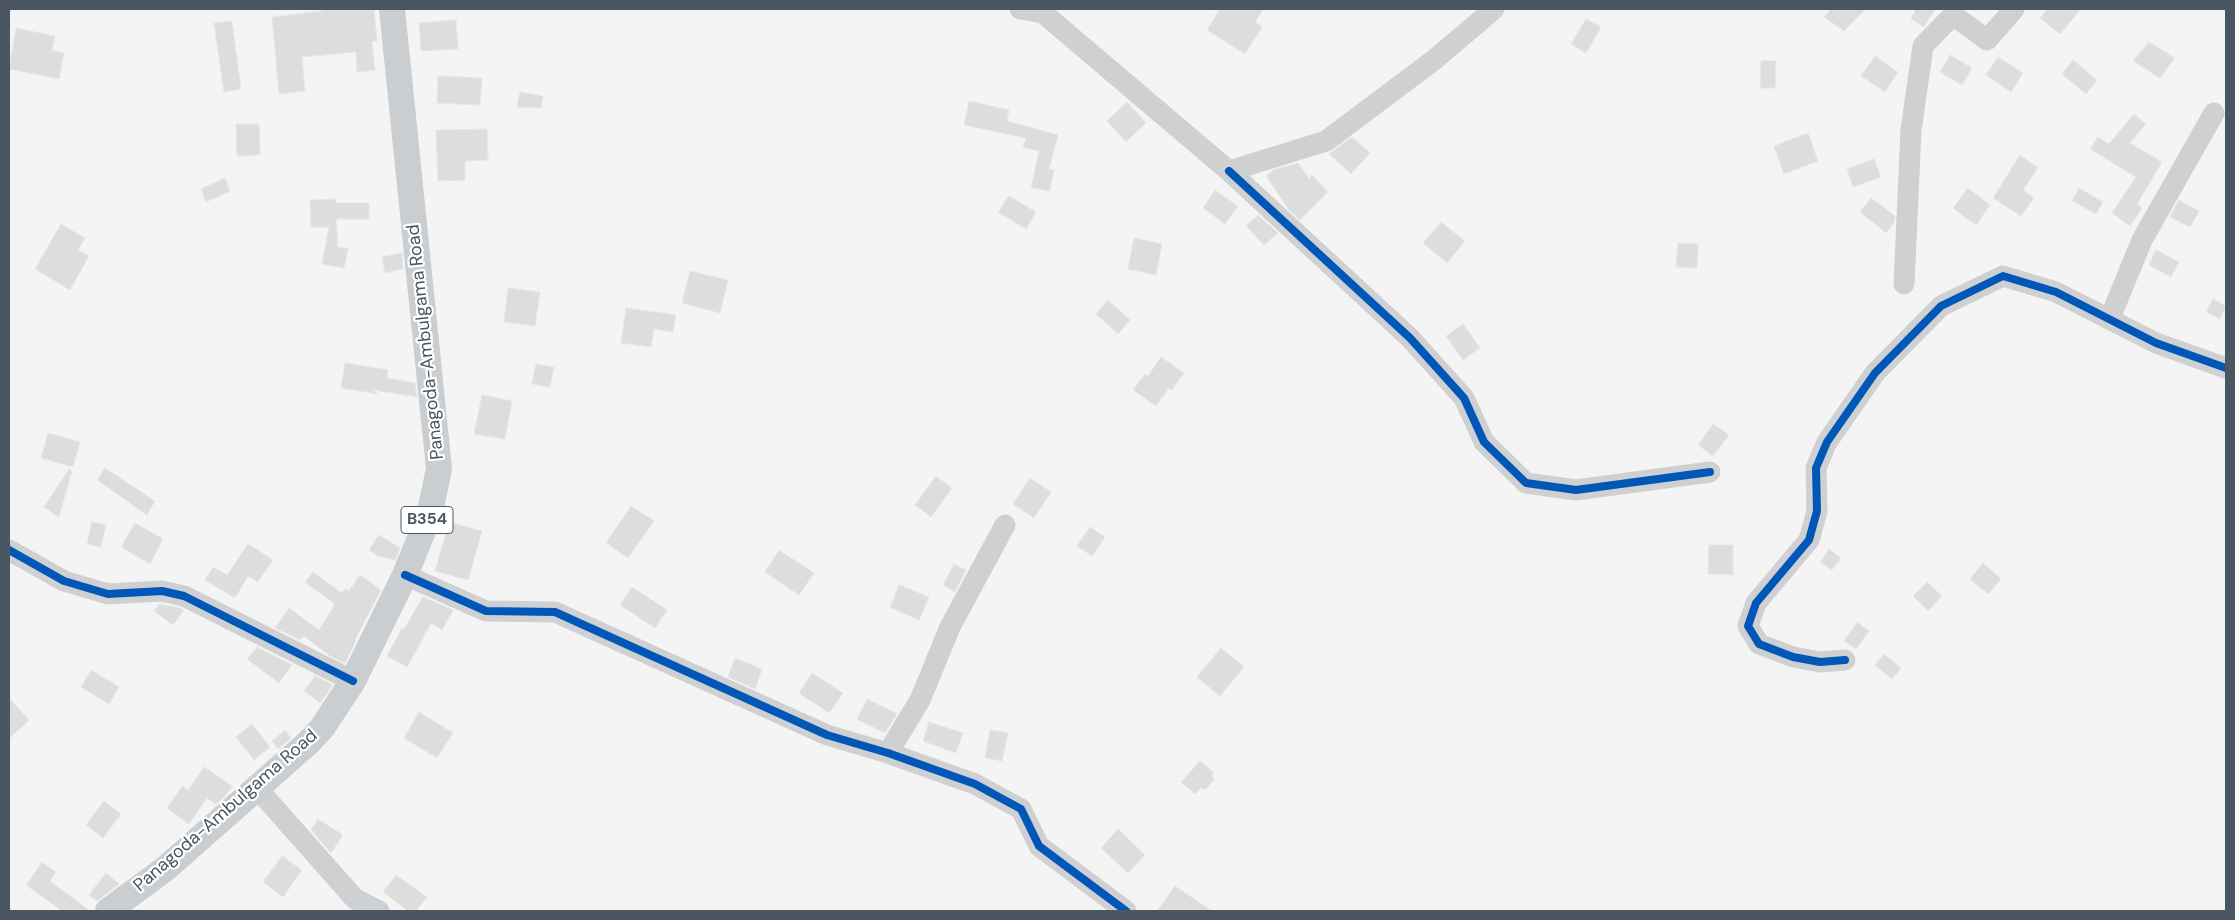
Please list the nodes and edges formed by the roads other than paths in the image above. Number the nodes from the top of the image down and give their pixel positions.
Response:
1 (392, 9) edge
2 (1020, 9) edge
3 (1494, 9) edge
4 (2014, 9) edge
5 (2214, 113) dead end
6 (1230, 171) junction
7 (1904, 284) dead end
8 (2110, 318) junction
9 (2226, 368) edge
10 (1710, 472) dead end
11 (1005, 525) dead end
12 (9, 550) edge
13 (405, 575) junction
14 (1845, 660) dead end
15 (353, 681) junction
16 (888, 753) junction
17 (256, 787) junction
18 (108, 911) edge
19 (379, 911) edge
20 (1126, 911) edge

1 - 13 main road, Panagoda-Ambulgama Road / B354
2 - 6 street
3 - 6 street
4 - 7 street
5 - 8 street
6 - 10 street
8 - 9 street
8 - 14 street
11 - 16 street
12 - 15 street
13 - 15 main road, Panagoda-Ambulgama Road / B354
13 - 16 street
15 - 17 main road, Panagoda-Ambulgama Road / B354
16 - 20 street
17 - 18 main road, Panagoda-Ambulgama Road / B354
17 - 19 street

